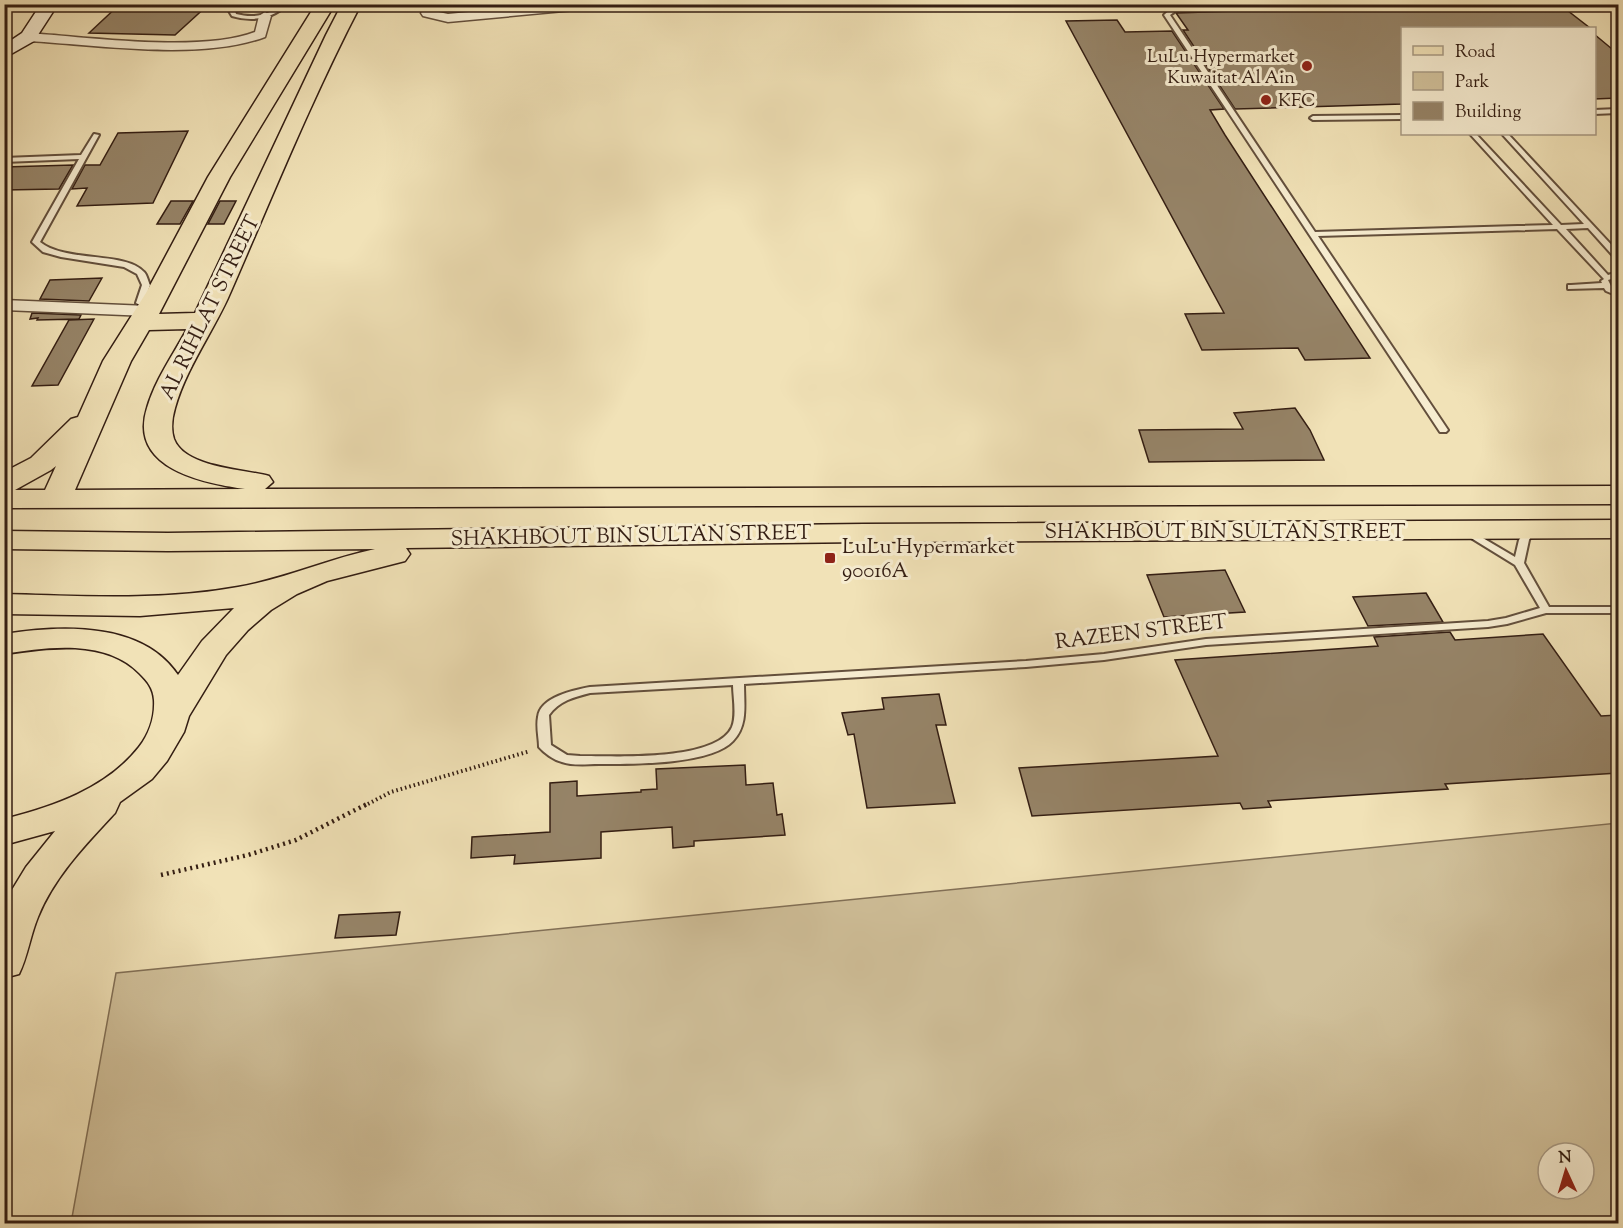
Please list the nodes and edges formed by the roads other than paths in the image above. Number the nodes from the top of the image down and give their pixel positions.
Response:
1 (50, 4) edge
2 (238, 4) edge
3 (285, 4) edge
4 (326, 4) edge
5 (352, 4) edge
6 (433, 4) edge
7 (596, 4) edge
8 (1265, 4) edge
9 (265, 16) junction
10 (28, 37) junction
11 (4, 53) edge
12 (1618, 111) edge
13 (1596, 112) edge
14 (1401, 117) edge
15 (1313, 118) dead end
16 (96, 135) dead end
17 (1474, 135) edge
18 (1506, 135) edge
19 (84, 157) junction
20 (4, 160) edge
21 (1559, 226) junction
22 (1590, 226) junction
23 (1312, 234) junction
24 (1618, 256) edge
25 (1618, 274) edge
26 (1606, 282) junction
27 (1571, 287) dead end
28 (1618, 294) edge
29 (4, 305) edge
30 (142, 315) junction
31 (204, 321) junction
32 (95, 411) junction
33 (1443, 430) dead end
34 (4, 484) edge
35 (1618, 495) edge
36 (451, 497) junction
37 (4, 499) edge
38 (56, 499) junction
39 (1618, 529) edge
40 (1463, 530) junction
41 (1530, 530) junction
42 (864, 533) junction
43 (4, 540) edge
44 (147, 542) junction
45 (1519, 563) junction
46 (292, 583) junction
47 (4, 604) edge
48 (1546, 610) junction
49 (1618, 610) edge
50 (4, 644) edge
51 (738, 681) junction
52 (171, 716) junction
53 (119, 786) junction
54 (4, 832) edge
55 (4, 963) edge

1 - 10 street
2 - 9 lane
3 - 9 lane
4 - 30 main road
5 - 31 main road, AL RIHLAT STREET
6 - 7 street
8 - 23 lane
9 - 10 street
10 - 11 street
12 - 13 lane
14 - 15 lane
16 - 19 lane
17 - 21 lane
18 - 22 lane
19 - 20 lane
19 - 30 lane
21 - 22 lane
21 - 23 lane
21 - 26 lane
22 - 24 lane
23 - 33 lane
25 - 26 lane
26 - 27 lane
26 - 28 lane
29 - 30 street
30 - 31 main road
30 - 32 main road
31 - 36 main road, AL RIHLAT STREET
32 - 34 main road
32 - 38 main road
35 - 36 main road, SHAKHBOUT BIN SULTAN STREET
36 - 38 main road, SHAKHBOUT BIN SULTAN STREET
36 - 44 main road
37 - 38 main road, SHAKHBOUT BIN SULTAN STREET
39 - 41 main road, SHAKHBOUT BIN SULTAN STREET
40 - 41 main road, SHAKHBOUT BIN SULTAN STREET
40 - 42 main road, SHAKHBOUT BIN SULTAN STREET
40 - 45 lane
41 - 45 lane
42 - 44 main road, SHAKHBOUT BIN SULTAN STREET
42 - 46 main road
43 - 44 main road, SHAKHBOUT BIN SULTAN STREET
45 - 48 lane
46 - 47 main road
46 - 52 main road
48 - 49 lane, RAZEEN STREET
48 - 51 lane, RAZEEN STREET
50 - 52 main road
51 - 51 lane, RAZEEN STREET
52 - 53 main road
53 - 54 main road
53 - 55 main road

